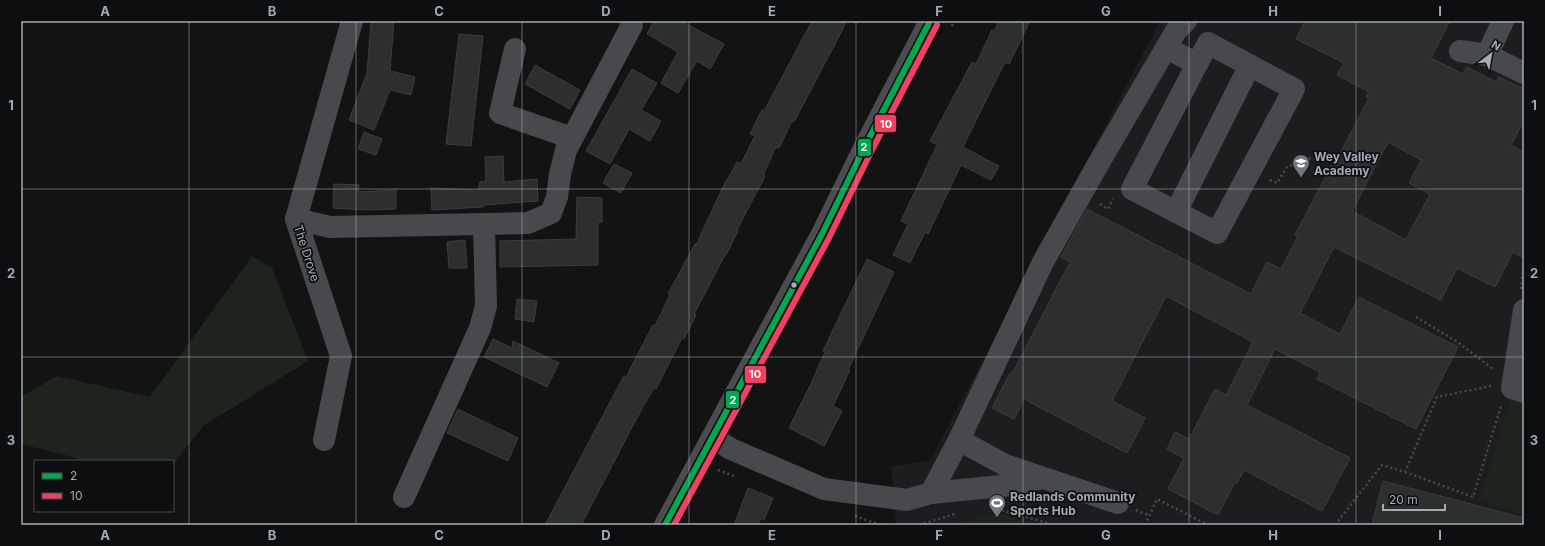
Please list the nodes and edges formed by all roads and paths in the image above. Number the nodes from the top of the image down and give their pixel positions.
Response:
1 (352, 21) edge
2 (632, 21) edge
3 (930, 21) edge
4 (1186, 21) edge
5 (1503, 21) edge
6 (1167, 48) junction
7 (515, 49) dead end
8 (1460, 52) dead end
9 (1487, 55) junction
10 (1197, 64) junction
11 (1250, 65) junction
12 (1524, 73) edge
13 (572, 138) junction
14 (1524, 140) edge
15 (1524, 145) edge
16 (1176, 212) junction
17 (296, 219) junction
18 (484, 224) junction
19 (1524, 266) edge
20 (1522, 303) edge
21 (1416, 317) dead end
22 (1494, 369) dead end
23 (1494, 385) dead end
24 (1524, 392) edge
25 (1502, 404) dead end
26 (713, 438) junction
27 (324, 440) dead end
28 (958, 440) junction
29 (1405, 472) junction
30 (1043, 478) junction
31 (931, 493) junction
32 (404, 498) dead end
33 (1118, 503) dead end
34 (994, 508) dead end
35 (961, 512) dead end
36 (665, 525) edge
37 (919, 525) edge
38 (1055, 525) edge
39 (1145, 525) edge
40 (1208, 525) edge
41 (1335, 525) edge

1 - 17 street, The Drove
2 - 13 street
3 - 26 main road
4 - 6 street
5 - 9 street
6 - 10 street
6 - 28 street
7 - 13 street
8 - 9 street
9 - 12 street
10 - 11 street
10 - 16 street
11 - 16 street
11 - 16 street
13 - 18 street
14 - 15 path
17 - 18 street
17 - 27 street, The Drove
18 - 32 street
19 - 20 path
20 - 24 street
21 - 22 path
23 - 29 path
25 - 29 path
26 - 31 street
26 - 36 main road
28 - 30 street
28 - 31 street
29 - 41 path
30 - 31 street
30 - 33 street
34 - 38 path
35 - 37 path
39 - 40 path

